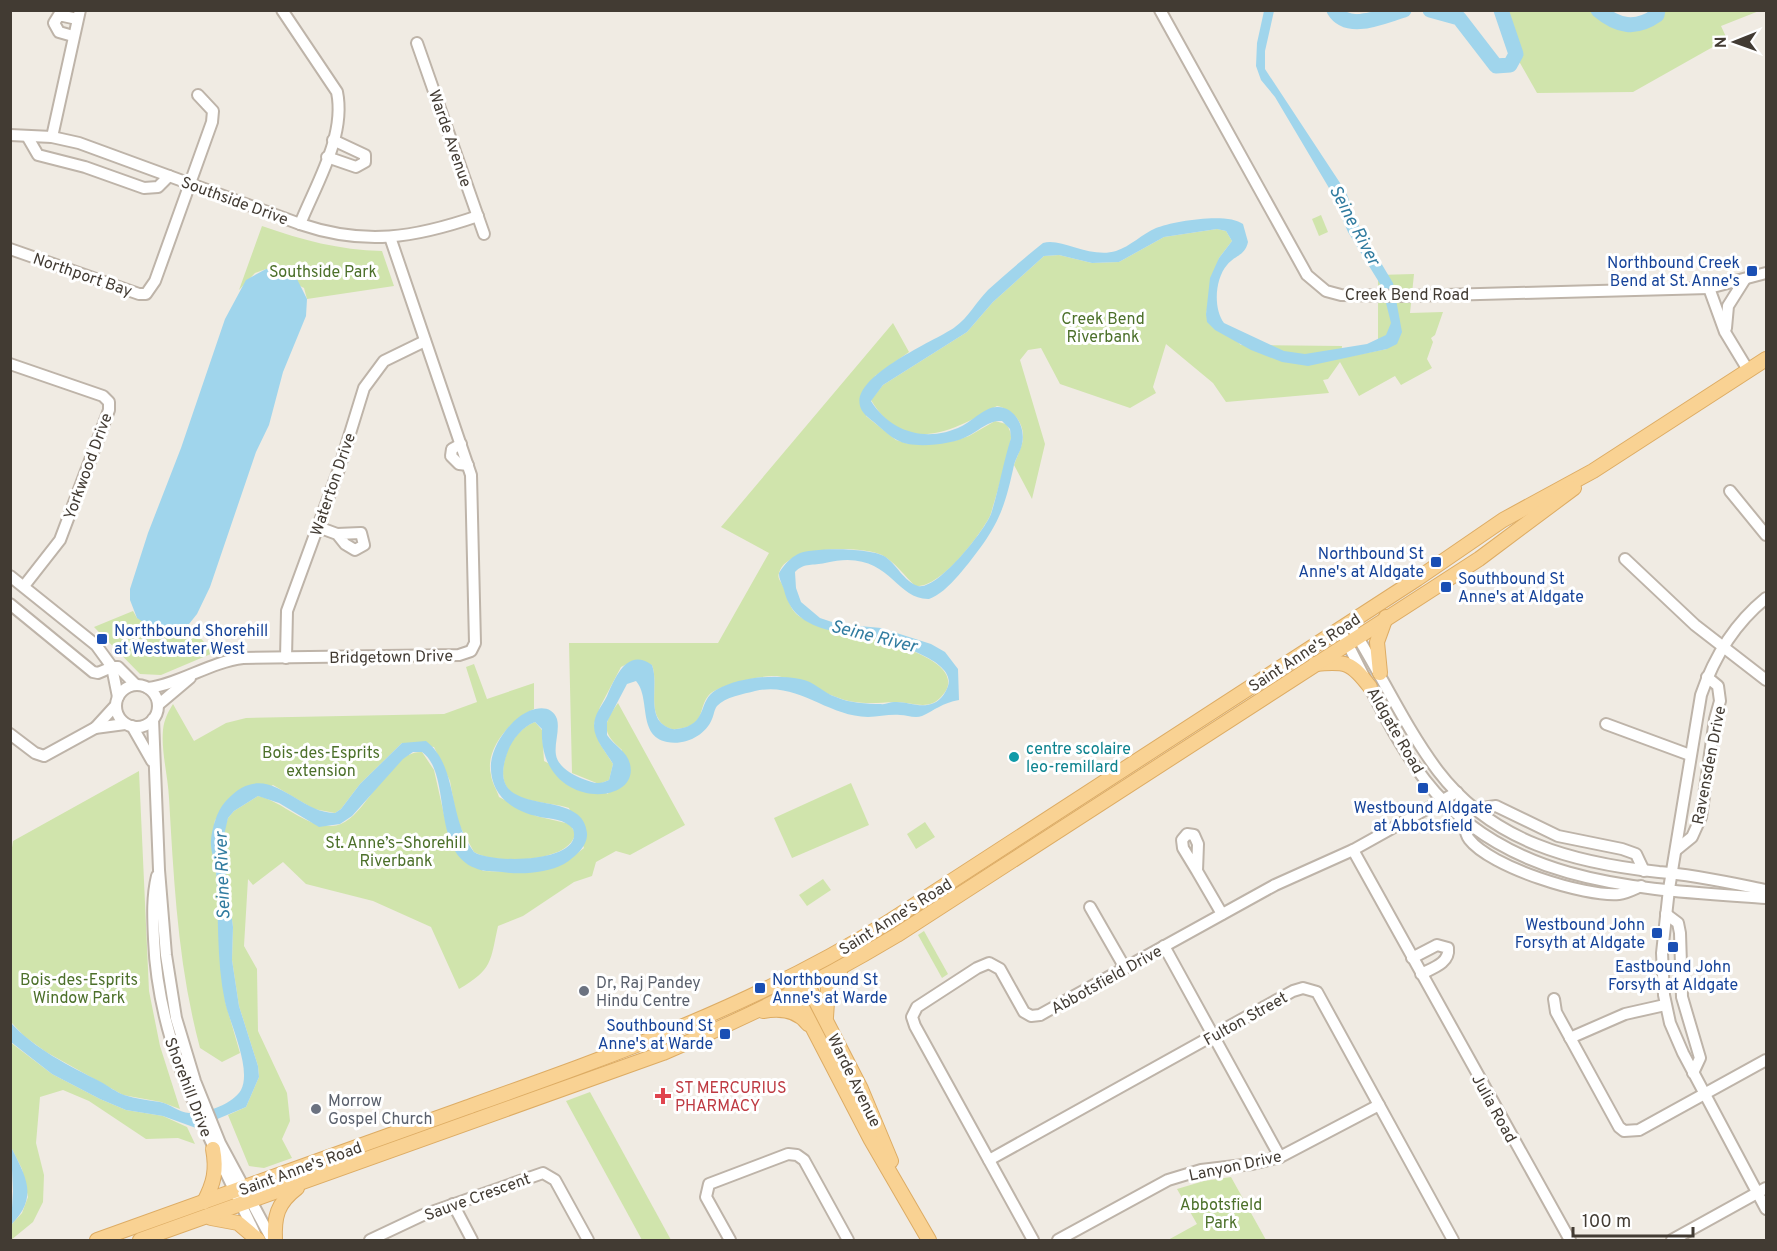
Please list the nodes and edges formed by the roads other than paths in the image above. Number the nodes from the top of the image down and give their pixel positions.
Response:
1 (282, 10) edge
2 (1160, 10) edge
3 (79, 15) edge
4 (73, 36) junction
5 (417, 43) dead end
6 (198, 95) dead end
7 (10, 135) edge
8 (27, 136) junction
9 (52, 136) junction
10 (333, 140) junction
11 (327, 157) junction
12 (169, 176) junction
13 (189, 184) junction
14 (478, 216) junction
15 (300, 224) junction
16 (484, 234) dead end
17 (390, 237) junction
18 (10, 249) edge
19 (1767, 273) edge
20 (1745, 279) junction
21 (1709, 288) junction
22 (1725, 332) junction
23 (425, 341) junction
24 (1767, 359) edge
25 (10, 364) edge
26 (1749, 370) junction
27 (1593, 471) junction
28 (1730, 491) dead end
29 (318, 527) junction
30 (337, 534) dead end
31 (1767, 535) edge
32 (1625, 559) dead end
33 (10, 576) edge
34 (24, 586) junction
35 (1767, 598) edge
36 (10, 604) edge
37 (1387, 616) junction
38 (1344, 626) junction
39 (1352, 639) junction
40 (1722, 648) junction
41 (286, 658) junction
42 (1313, 664) junction
43 (112, 667) junction
44 (197, 672) junction
45 (1380, 673) junction
46 (1707, 677) junction
47 (1767, 680) edge
48 (142, 686) junction
49 (1370, 687) junction
50 (117, 701) junction
51 (158, 705) junction
52 (153, 718) junction
53 (1606, 724) dead end
54 (128, 725) junction
55 (95, 728) junction
56 (10, 734) edge
57 (1690, 754) junction
58 (153, 764) junction
59 (1457, 792) junction
60 (1443, 801) junction
61 (1475, 809) junction
62 (1353, 850) junction
63 (1676, 850) junction
64 (1197, 871) dead end
65 (1644, 871) junction
66 (1672, 874) junction
67 (1669, 890) junction
68 (1767, 891) edge
69 (1767, 898) edge
70 (1090, 907) dead end
71 (1222, 914) junction
72 (1666, 914) junction
73 (1164, 946) junction
74 (858, 957) junction
75 (1413, 958) junction
76 (1125, 968) junction
77 (801, 972) junction
78 (1421, 974) junction
79 (788, 979) junction
80 (807, 986) junction
81 (794, 992) junction
82 (1554, 999) dead end
83 (1665, 1005) junction
84 (752, 1013) junction
85 (827, 1022) junction
86 (817, 1036) junction
87 (1214, 1036) junction
88 (1570, 1038) junction
89 (1767, 1060) edge
90 (1693, 1073) junction
91 (1705, 1094) junction
92 (1379, 1105) junction
93 (215, 1146) junction
94 (1280, 1156) junction
95 (988, 1160) junction
96 (309, 1180) junction
97 (240, 1190) junction
98 (1762, 1190) edge
99 (902, 1192) junction
100 (204, 1202) junction
101 (246, 1203) junction
102 (453, 1204) junction
103 (1767, 1209) edge
104 (203, 1218) junction
105 (97, 1240) edge
106 (140, 1240) edge
107 (258, 1240) edge
108 (273, 1240) edge
109 (370, 1240) edge
110 (472, 1240) edge
111 (588, 1240) edge
112 (730, 1240) edge
113 (848, 1240) edge
114 (929, 1240) edge
115 (1033, 1240) edge
116 (1058, 1240) edge
117 (1453, 1240) edge
118 (1570, 1240) edge
119 (1672, 1240) edge

1 - 10 street
2 - 21 street, Creek Bend Road
3 - 4 street
3 - 4 street
4 - 9 street
5 - 14 street, Warde Avenue
6 - 13 street
7 - 8 street, Southside Drive
8 - 9 street, Southside Drive
8 - 12 street, Southside Drive
9 - 12 street, Southside Drive
10 - 11 street
10 - 11 street
11 - 15 street
12 - 13 street, Southside Drive
13 - 15 street, Southside Drive
13 - 18 street, Northport Bay
14 - 16 street, Warde Avenue
14 - 17 street
15 - 17 street
17 - 23 street, Bridgetown Drive
19 - 20 street, Creek Bend Road
20 - 21 street, Creek Bend Road
20 - 22 street
21 - 22 street
22 - 26 street
23 - 29 street, Waterton Drive
23 - 41 street, Bridgetown Drive
24 - 26 main road, Saint Anne's Road
25 - 34 street, Yorkwood Drive
26 - 27 main road, Saint Anne's Road
27 - 37 main road, Saint Anne's Road
27 - 38 main road, Saint Anne's Road
28 - 31 street
29 - 30 street
29 - 41 street, Waterton Drive
32 - 40 street
33 - 34 street
34 - 43 street
35 - 40 street, Ravensden Drive
36 - 43 street
37 - 39 main road, Saint Anne's Road
37 - 45 main road
38 - 39 street, Aldgate Road
38 - 77 main road, Saint Anne's Road
39 - 42 main road, Saint Anne's Road
39 - 45 street, Aldgate Road
39 - 49 street, Aldgate Road
40 - 46 street, Ravensden Drive
40 - 47 street
41 - 44 street, Bridgetown Drive
42 - 49 main road
42 - 74 main road, Saint Anne's Road
43 - 48 street
43 - 50 street
44 - 48 street, Bridgetown Drive
44 - 51 street, Bridgetown Drive
45 - 59 street, Aldgate Road
46 - 57 street, Ravensden Drive
46 - 63 street, Ravensden Drive
48 - 50 street
48 - 51 street
49 - 60 street, Aldgate Road
50 - 54 street
50 - 55 street
51 - 52 street
52 - 54 street
52 - 58 street, Shorehill Drive
53 - 57 street
54 - 55 street
54 - 58 street, Shorehill Drive
55 - 56 street
57 - 63 street, Ravensden Drive
58 - 93 street, Shorehill Drive
59 - 60 street, Abbotsfield Drive
59 - 61 street, Aldgate Road
60 - 62 street, Abbotsfield Drive
60 - 67 street, Aldgate Road
61 - 65 street, Aldgate Road
61 - 65 street
62 - 71 street, Abbotsfield Drive
62 - 75 street, Julia Road
63 - 66 street, Ravensden Drive
64 - 71 street
65 - 66 street, Aldgate Road
66 - 67 street, Ravensden Drive
66 - 68 street, Aldgate Road
67 - 69 street, Aldgate Road
67 - 72 street, Ravensden Drive
70 - 76 street
71 - 73 street, Abbotsfield Drive
72 - 83 street, Ravensden Drive
72 - 90 street
73 - 76 street, Abbotsfield Drive
73 - 87 street
74 - 80 main road, Saint Anne's Road
74 - 85 main road
75 - 78 street, Julia Road
75 - 78 street
76 - 95 street, Abbotsfield Drive
77 - 79 main road, Saint Anne's Road
77 - 80 main road, Warde Avenue
78 - 118 street, Julia Road
79 - 81 main road, Warde Avenue
79 - 97 main road, Saint Anne's Road
80 - 81 main road, Saint Anne's Road
80 - 85 main road, Warde Avenue
81 - 84 main road, Saint Anne's Road
81 - 86 main road, Warde Avenue
82 - 88 street
83 - 88 street
83 - 90 street, Ravensden Drive
84 - 86 main road
84 - 96 main road, Saint Anne's Road
85 - 99 main road, Warde Avenue
86 - 99 main road, Warde Avenue
87 - 92 street, Fulton Street
87 - 94 street
87 - 95 street, Fulton Street
88 - 91 street
89 - 91 street
90 - 91 street, Ravensden Drive
91 - 98 street, Ravensden Drive
92 - 94 street, Lanyon Drive
92 - 117 street, Fulton Street
93 - 97 street, Shorehill Drive
93 - 100 main road
94 - 116 street, Lanyon Drive
95 - 115 street, Abbotsfield Drive
96 - 101 main road, Saint Anne's Road
96 - 108 main road
97 - 100 main road, Saint Anne's Road
97 - 101 street, Shorehill Drive
98 - 103 street, Ravensden Drive
98 - 119 street
99 - 114 main road, Warde Avenue
100 - 105 main road, Saint Anne's Road
101 - 104 main road, Saint Anne's Road
101 - 107 street
101 - 108 street
102 - 109 street, Sauve Crescent
102 - 110 street
102 - 111 street, Sauve Crescent
104 - 106 main road, Saint Anne's Road
104 - 107 main road
112 - 113 street

